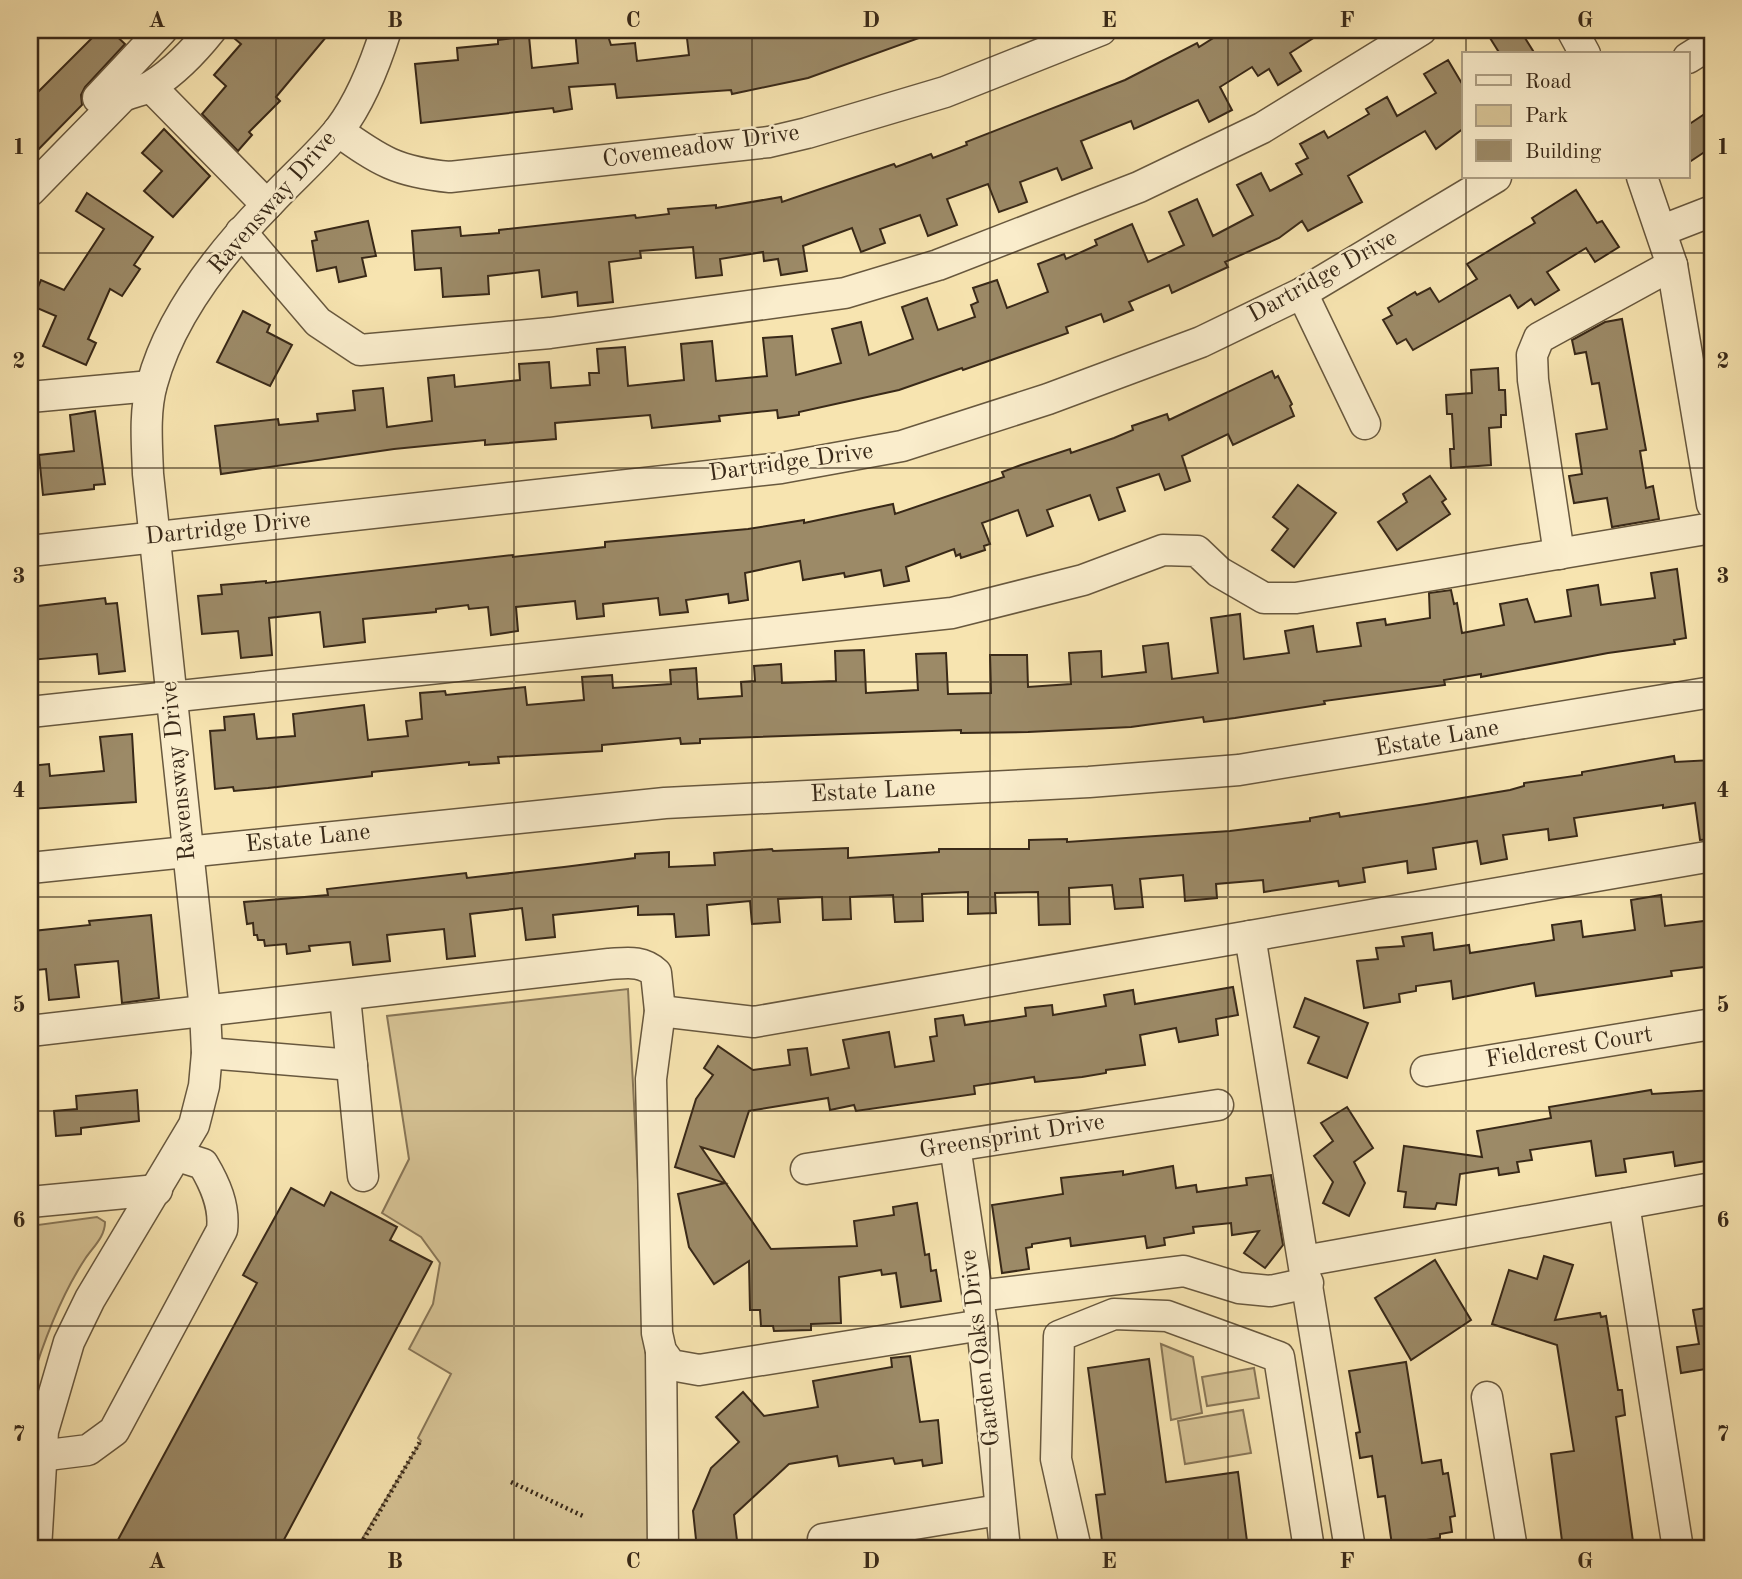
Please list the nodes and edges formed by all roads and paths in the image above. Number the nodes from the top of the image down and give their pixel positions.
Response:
1 (162, 30) edge
2 (211, 30) edge
3 (386, 30) edge
4 (1101, 30) edge
5 (1421, 30) edge
6 (1572, 30) edge
7 (1712, 43) edge
8 (1584, 52) edge
9 (1690, 57) edge
10 (151, 87) junction
11 (338, 131) junction
12 (30, 166) edge
13 (1494, 178) edge
14 (1642, 178) edge
15 (30, 191) edge
16 (267, 205) junction
17 (1712, 211) edge
18 (1663, 230) junction
19 (241, 232) junction
20 (1672, 265) junction
21 (1302, 293) junction
22 (1700, 363) edge
23 (151, 386) junction
24 (30, 397) edge
25 (1364, 424) dead end
26 (1712, 505) edge
27 (1712, 528) edge
28 (154, 537) junction
29 (30, 551) edge
30 (1559, 554) junction
31 (1712, 692) edge
32 (171, 697) junction
33 (30, 712) edge
34 (187, 851) junction
35 (1712, 856) edge
36 (30, 868) edge
37 (1250, 936) junction
38 (346, 1007) dead end
39 (205, 1010) junction
40 (660, 1011) junction
41 (1712, 1024) edge
42 (30, 1031) edge
43 (207, 1053) junction
44 (352, 1065) junction
45 (1426, 1071) dead end
46 (1218, 1105) dead end
47 (955, 1146) junction
48 (177, 1156) junction
49 (806, 1169) dead end
50 (363, 1176) dead end
51 (1712, 1188) edge
52 (157, 1190) junction
53 (30, 1202) edge
54 (1624, 1204) junction
55 (1306, 1272) junction
56 (980, 1311) junction
57 (661, 1351) junction
58 (1487, 1397) dead end
59 (421, 1440) dead end
60 (40, 1456) junction
61 (511, 1482) dead end
62 (999, 1510) junction
63 (583, 1516) dead end
64 (823, 1539) dead end
65 (36, 1549) edge
66 (358, 1549) edge
67 (663, 1549) edge
68 (1004, 1549) edge
69 (1076, 1549) edge
70 (1309, 1549) edge
71 (1350, 1549) edge
72 (1512, 1549) edge
73 (1678, 1549) edge

1 - 12 street
2 - 10 street
3 - 11 street, Ravensway Drive
4 - 11 street, Covemeadow Drive
5 - 19 street
6 - 8 street
7 - 9 street
10 - 15 street
10 - 16 street
11 - 16 street, Ravensway Drive
13 - 21 street, Dartridge Drive
14 - 18 street
16 - 19 street, Ravensway Drive
17 - 18 street
18 - 20 street
19 - 23 street, Ravensway Drive
20 - 22 street
20 - 30 street
21 - 25 street
21 - 28 street, Dartridge Drive
22 - 26 street
23 - 24 street
23 - 28 street, Ravensway Drive
27 - 30 street
28 - 29 street, Dartridge Drive
28 - 32 street, Ravensway Drive
30 - 32 street
31 - 34 street, Estate Lane
32 - 33 street
32 - 34 street, Ravensway Drive
34 - 36 street, Estate Lane
34 - 39 street, Ravensway Drive
35 - 37 street
37 - 40 street
37 - 55 street
38 - 44 street
39 - 40 street
39 - 42 street
39 - 43 street, Ravensway Drive
40 - 57 street
41 - 45 street, Fieldcrest Court
43 - 44 street
43 - 48 street, Ravensway Drive
44 - 50 street
46 - 47 street, Greensprint Drive
47 - 49 street, Greensprint Drive
47 - 56 street, Garden Oaks Drive
48 - 52 street, Ravensway Drive
48 - 60 street
51 - 54 street
52 - 53 street
52 - 60 street, Ravensway Drive
54 - 55 street
54 - 73 street
55 - 56 street
55 - 71 street
56 - 57 street
56 - 62 street, Garden Oaks Drive
57 - 67 street
58 - 72 street
59 - 66 path
60 - 65 street, Ravensway Drive
61 - 63 path
62 - 64 street
62 - 68 street, Garden Oaks Drive
69 - 70 street

